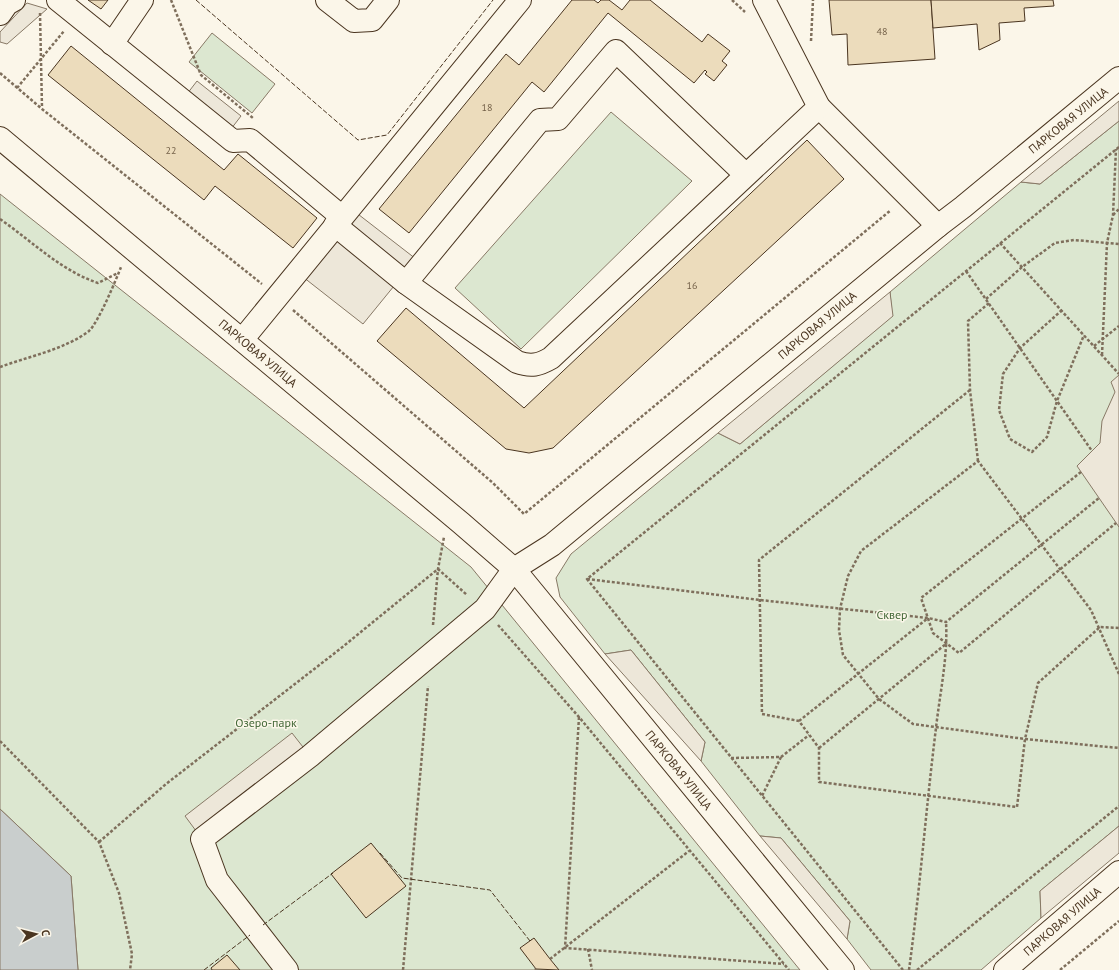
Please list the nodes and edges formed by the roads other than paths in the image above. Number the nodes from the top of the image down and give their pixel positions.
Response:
1 (14, 0) edge
2 (142, 0) edge
3 (327, 0) edge
4 (388, 0) edge
5 (520, 0) edge
6 (764, 0) edge
7 (49, 4) edge
8 (0, 14) edge
9 (112, 44) junction
10 (1119, 78) edge
11 (819, 107) junction
12 (0, 138) edge
13 (746, 175) junction
14 (338, 221) junction
15 (938, 226) junction
16 (406, 283) junction
17 (242, 340) junction
18 (514, 569) junction
19 (1119, 872) edge
20 (287, 970) edge
21 (843, 970) edge
22 (1005, 970) edge

1 - 8 street
2 - 9 street
3 - 4 street
5 - 14 street
6 - 11 street
7 - 9 street
9 - 14 street
10 - 15 street, ПАРКОВАЯ УЛИЦА
11 - 13 street
11 - 15 street
12 - 17 street, ПАРКОВАЯ УЛИЦА
13 - 16 street
13 - 16 street
14 - 16 street
14 - 17 street
15 - 18 street, ПАРКОВАЯ УЛИЦА
17 - 18 street, ПАРКОВАЯ УЛИЦА
18 - 20 street
18 - 21 street, ПАРКОВАЯ УЛИЦА
19 - 22 street, ПАРКОВАЯ УЛИЦА

